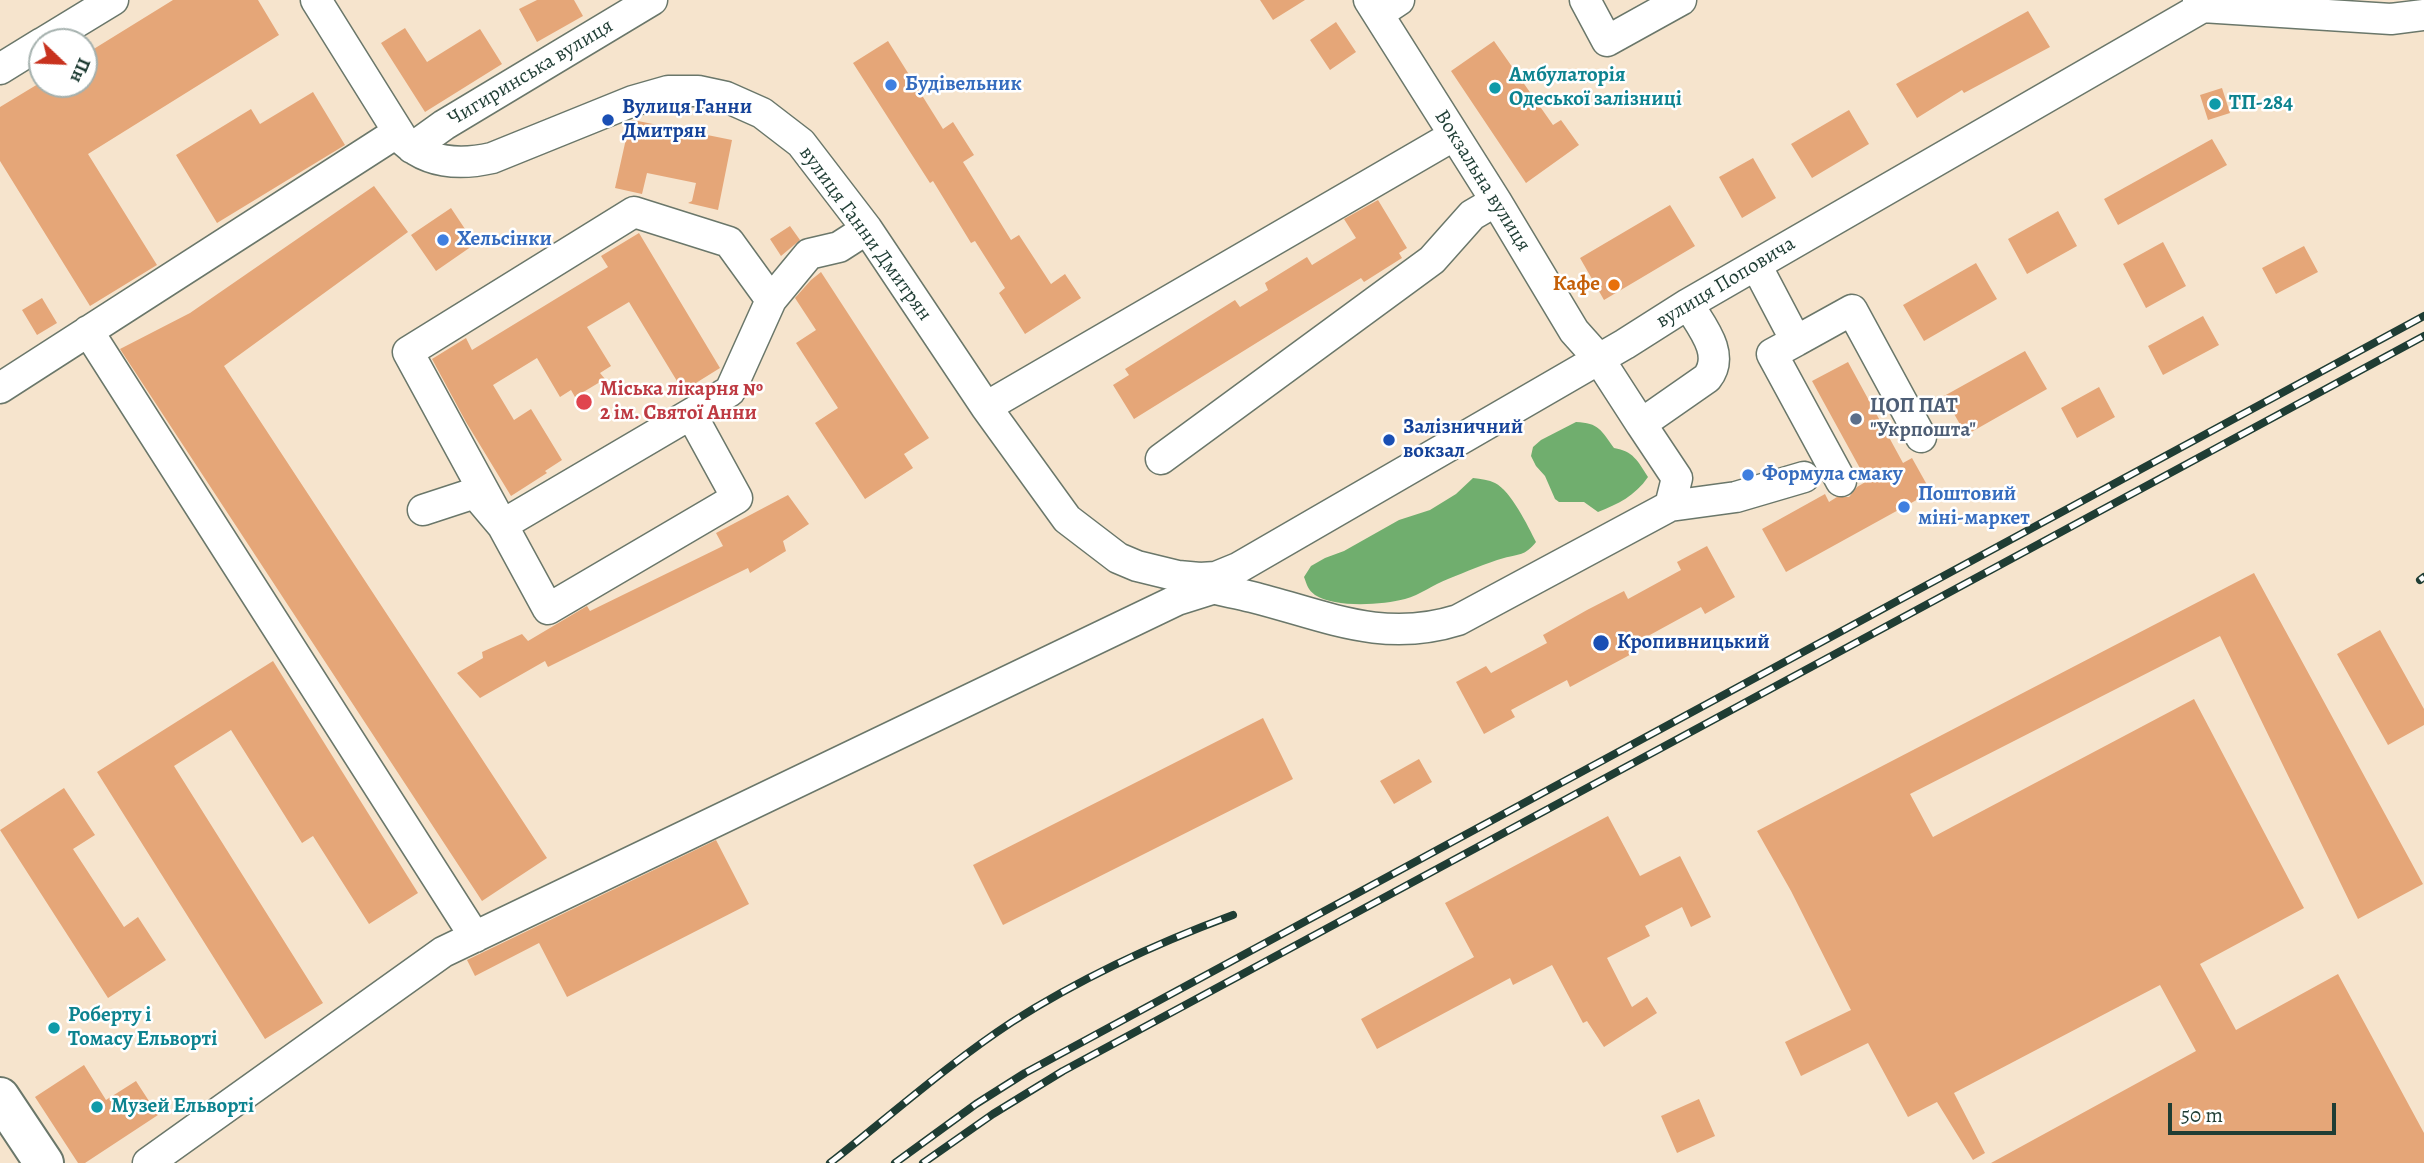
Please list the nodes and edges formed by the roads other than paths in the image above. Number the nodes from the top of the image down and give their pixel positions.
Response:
1 (113, 0) edge
2 (316, 0) edge
3 (652, 0) edge
4 (1585, 0) edge
5 (1681, 0) edge
6 (2205, 2) edge
7 (1382, 5) edge
8 (2424, 15) edge
9 (67, 28) edge
10 (28, 52) edge
11 (0, 69) edge
12 (1453, 136) junction
13 (405, 140) junction
14 (1496, 201) junction
15 (867, 229) junction
16 (1756, 265) junction
17 (771, 300) junction
18 (1688, 304) junction
19 (88, 331) junction
20 (1796, 341) junction
21 (1599, 359) junction
22 (0, 388) edge
23 (986, 408) junction
24 (691, 414) junction
25 (1641, 424) junction
26 (1921, 437) dead end
27 (1161, 458) dead end
28 (1804, 477) dead end
29 (1841, 481) dead end
30 (1670, 506) junction
31 (423, 510) dead end
32 (502, 524) junction
33 (1238, 568) joint
34 (1178, 576) junction
35 (1212, 589) junction
36 (475, 937) junction
37 (0, 1097) edge
38 (44, 1163) edge
39 (148, 1163) edge

1 - 9 street
2 - 13 street
3 - 13 street, Чигиринська вулиця
4 - 5 street
6 - 8 street
6 - 16 street, вулиця Поповича
7 - 12 street, Вокзальна вулиця
10 - 11 street
12 - 14 street, Вокзальна вулиця
12 - 23 street
13 - 15 street, вулиця Ганни Дмитрян
13 - 19 street, Чигиринська вулиця
14 - 21 street, Вокзальна вулиця
14 - 27 street
15 - 17 street
15 - 23 street, вулиця Ганни Дмитрян
16 - 18 street, вулиця Поповича
16 - 20 street
17 - 24 street
17 - 32 street
18 - 21 street, вулиця Поповича
18 - 25 street
19 - 22 street, Чигиринська вулиця
19 - 36 street
20 - 26 street
20 - 29 street
21 - 25 street, Вокзальна вулиця
21 - 33 street, вулиця Поповича
23 - 34 street, вулиця Ганни Дмитрян
24 - 32 street
24 - 32 street
25 - 30 street, Вокзальна вулиця
28 - 30 street
30 - 35 street
31 - 32 street
33 - 34 street, вулиця Ганни Дмитрян
34 - 35 street
35 - 36 street
36 - 39 street
37 - 38 main road

